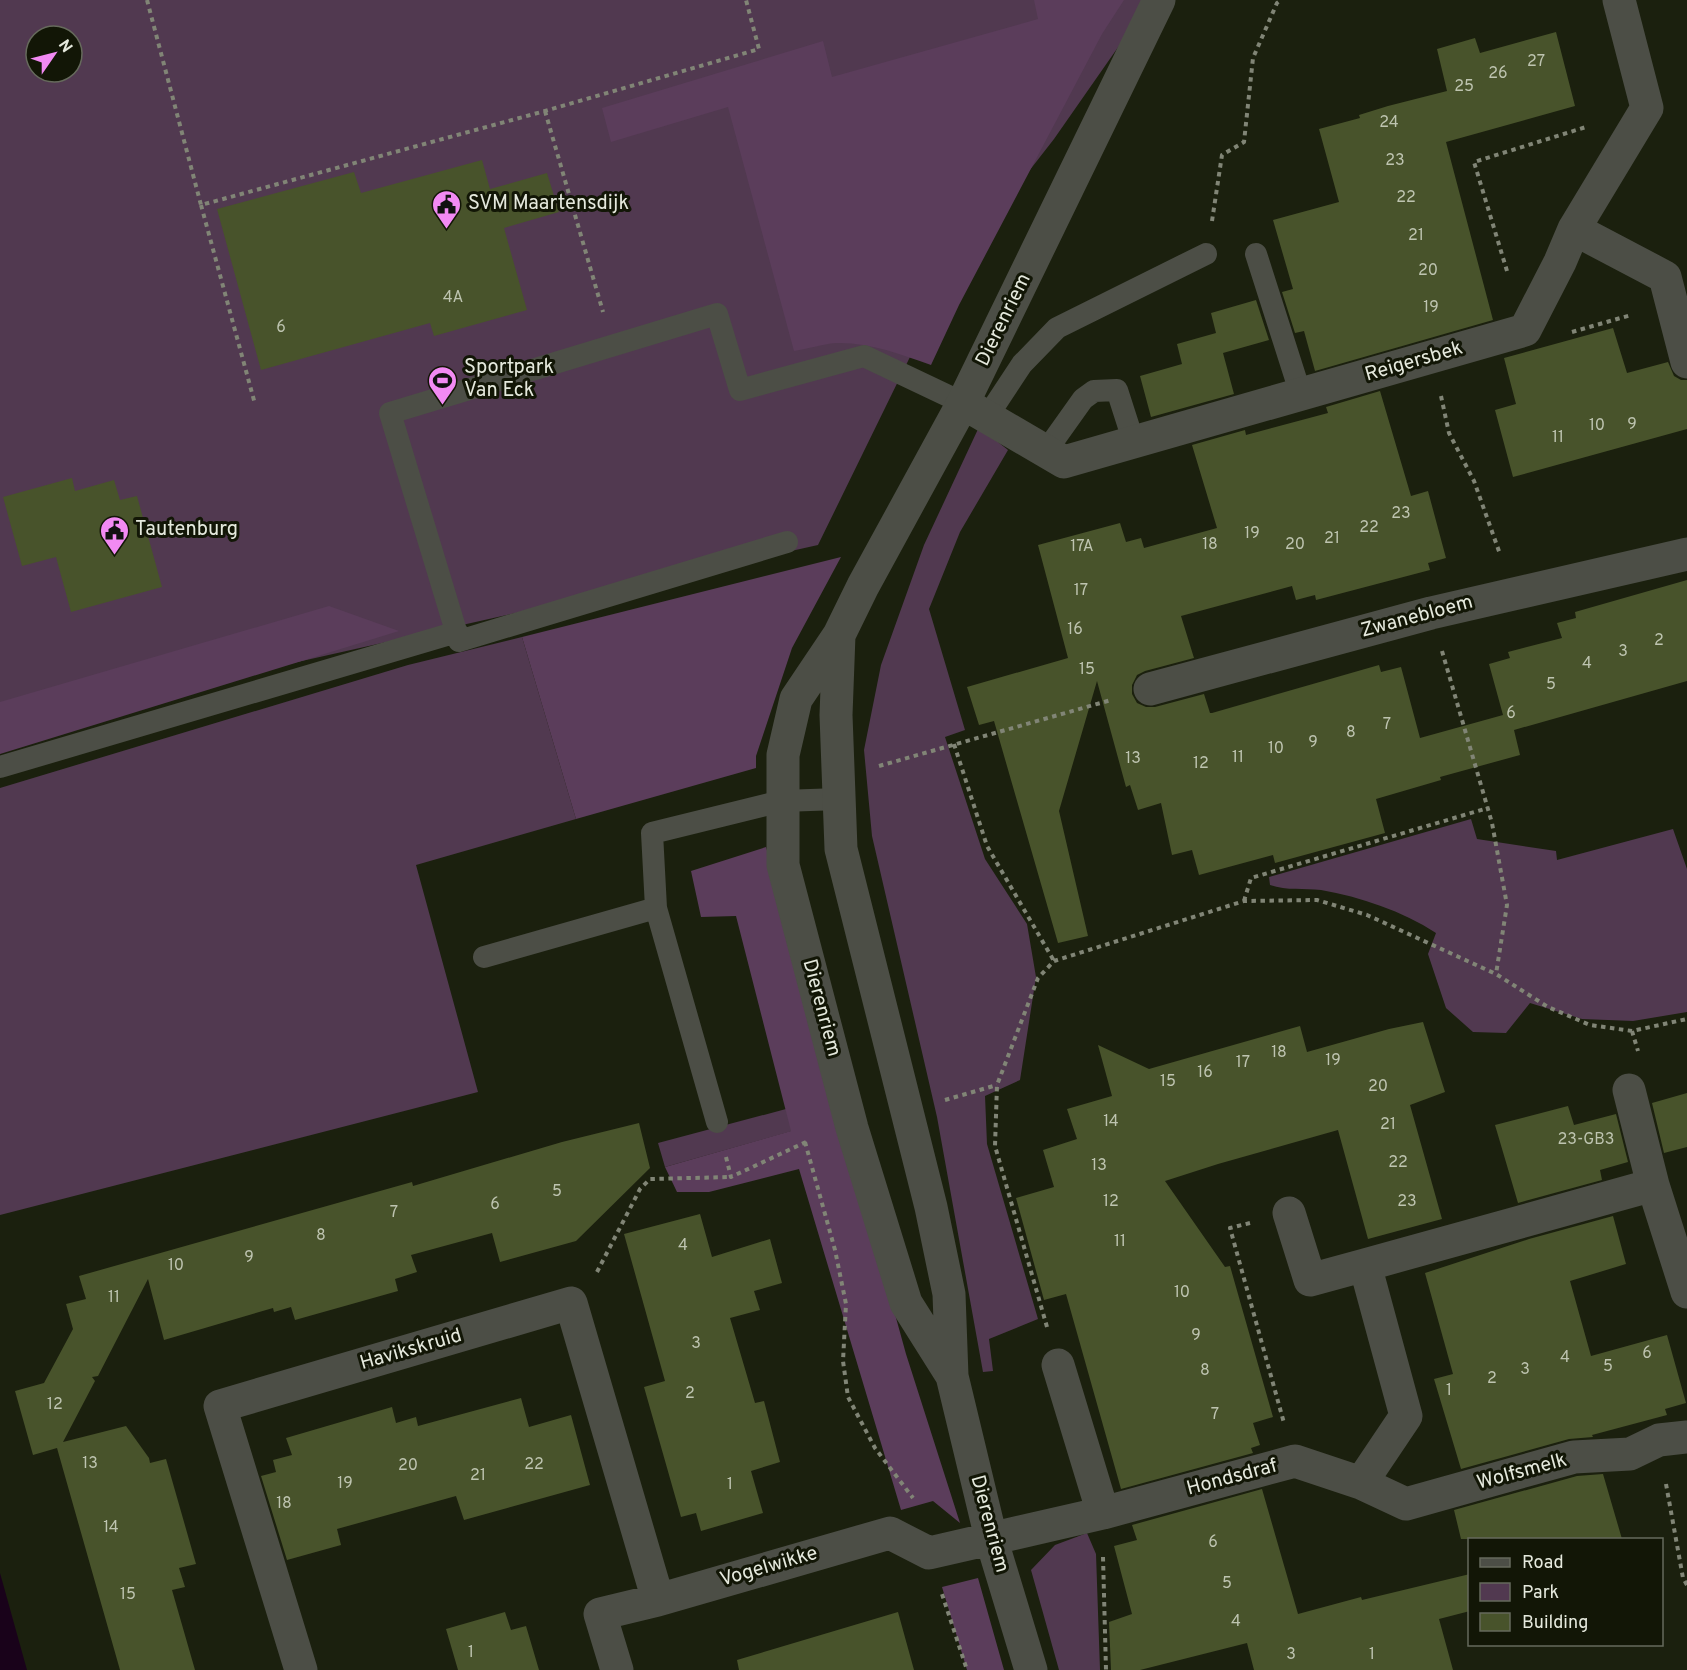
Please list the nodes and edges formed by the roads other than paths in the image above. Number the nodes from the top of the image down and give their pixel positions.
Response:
1 (1159, 0) edge
2 (1619, 0) edge
3 (1574, 229) junction
4 (1206, 254) road end
5 (1256, 254) dead end
6 (1687, 362) edge
7 (1301, 395) junction
8 (975, 410) junction
9 (1134, 443) junction
10 (1046, 451) junction
11 (787, 542) dead end
12 (1687, 554) edge
13 (457, 632) junction
14 (839, 635) junction
15 (1150, 689) road end
16 (0, 767) edge
17 (839, 789) junction
18 (782, 801) junction
19 (656, 908) junction
20 (484, 957) dead end
21 (1629, 1090) dead end
22 (717, 1122) dead end
23 (1653, 1185) junction
24 (1289, 1213) road end
25 (1365, 1265) junction
26 (1687, 1292) edge
27 (1058, 1365) road end
28 (952, 1376) junction
29 (1687, 1437) edge
30 (1360, 1483) junction
31 (1103, 1513) junction
32 (992, 1538) junction
33 (658, 1600) junction
34 (301, 1670) edge
35 (617, 1670) edge
36 (1031, 1670) edge

1 - 8 street, Dierenriem
2 - 3 street, Reigersbek
3 - 6 street
3 - 7 street, Reigersbek
4 - 8 lane
5 - 7 lane
7 - 9 street, Reigersbek
8 - 10 street, Reigersbek
8 - 13 lane
8 - 14 street, Dierenriem
9 - 10 street, Reigersbek
9 - 10 lane
11 - 13 lane
12 - 15 street, Zwanebloem
13 - 16 lane
14 - 17 street, Dierenriem
14 - 18 street, Dierenriem
17 - 18 lane
17 - 28 street, Dierenriem
18 - 19 lane
18 - 28 street, Dierenriem
19 - 20 lane
19 - 22 lane
21 - 23 street
23 - 25 street
23 - 26 street
24 - 25 street
25 - 30 street
27 - 31 street
28 - 32 street, Dierenriem
29 - 30 street, Wolfsmelk
30 - 31 street, Hondsdraf
31 - 32 street, Hondsdraf
32 - 33 street, Vogelwikke
32 - 36 street, Dierenriem
33 - 34 street, Havikskruid
33 - 35 street, Vogelwikke

